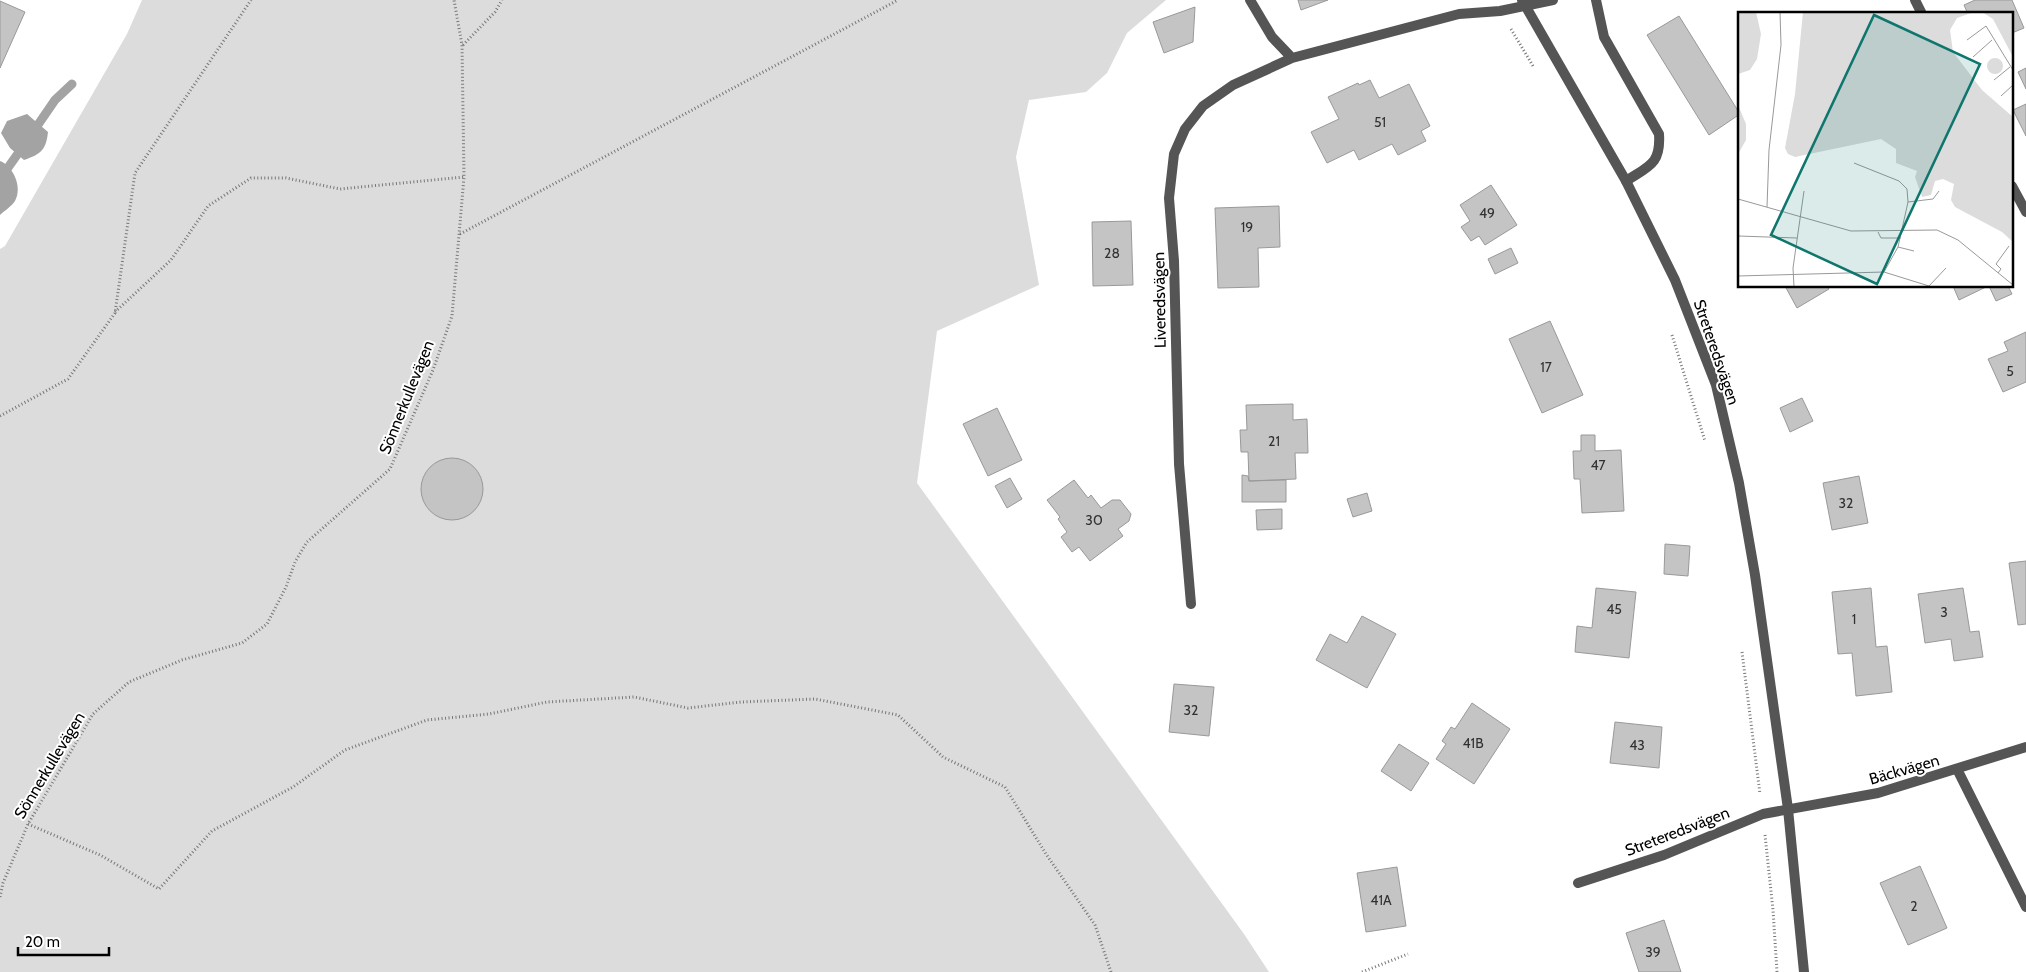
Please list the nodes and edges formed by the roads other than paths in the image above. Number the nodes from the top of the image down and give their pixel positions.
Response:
1 (1250, 0) edge
2 (1553, 0) edge
3 (1596, 0) edge
4 (1915, 0) edge
5 (1524, 3) edge
6 (1921, 12) edge
7 (1292, 58) junction
8 (1626, 181) junction
9 (2014, 190) edge
10 (2026, 212) edge
11 (1191, 604) dead end
12 (2026, 747) edge
13 (1957, 769) junction
14 (1788, 809) junction
15 (1578, 883) dead end
16 (2026, 907) edge
17 (1804, 972) edge

1 - 7 street
2 - 5 street, Liveredsvägen
3 - 8 street
4 - 6 street
5 - 7 street, Liveredsvägen
5 - 8 street, Streteredsvägen
7 - 11 street, Liveredsvägen
8 - 14 street, Streteredsvägen
9 - 10 street
12 - 13 street, Bäckvägen
13 - 14 street, Bäckvägen
13 - 16 street
14 - 15 street, Streteredsvägen
14 - 17 street, Streteredsvägen

